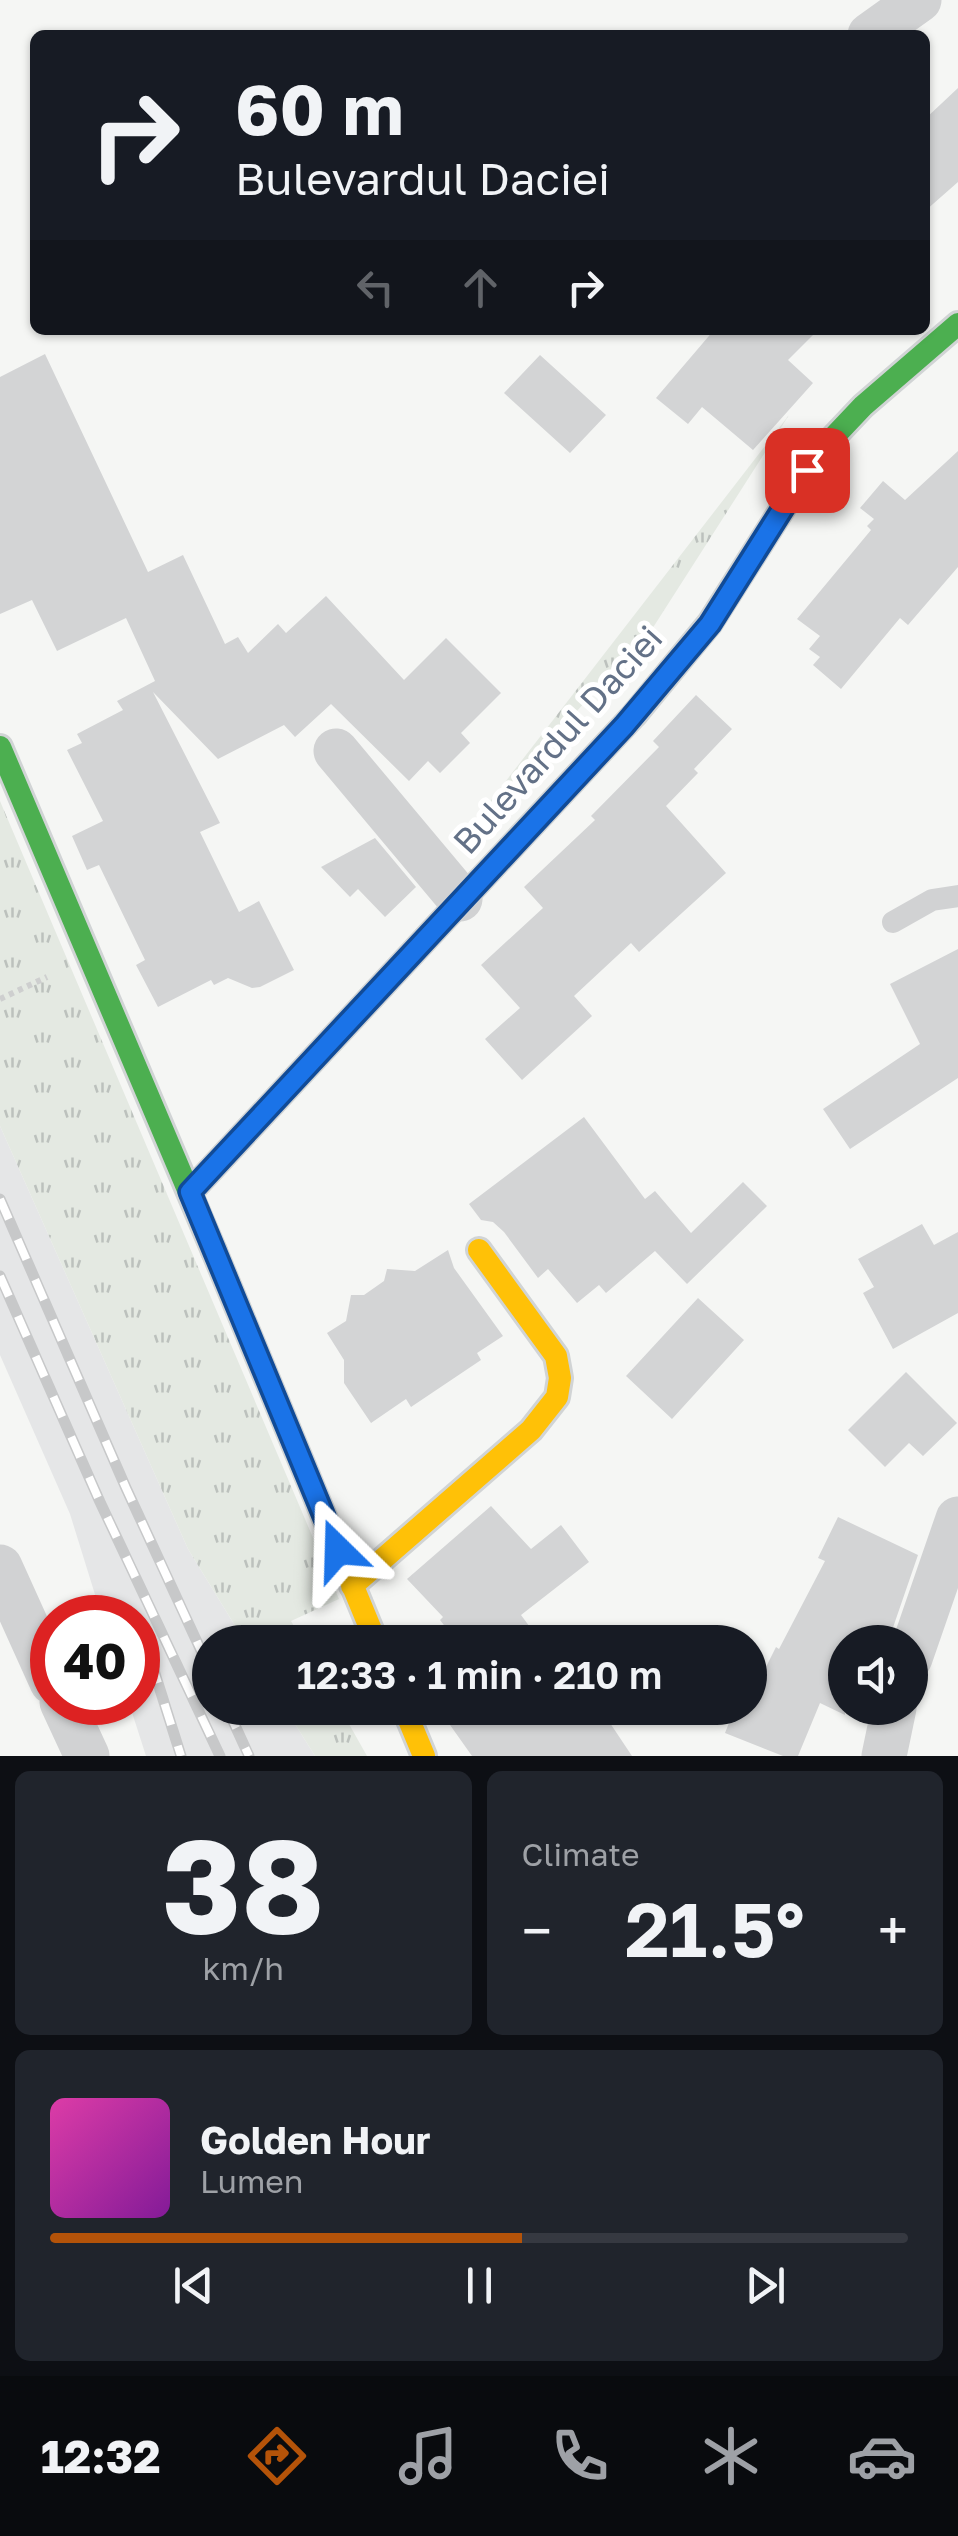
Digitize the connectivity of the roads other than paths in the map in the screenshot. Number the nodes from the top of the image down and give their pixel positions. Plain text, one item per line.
1 (919, 0) edge
2 (877, 30) edge
3 (958, 324) edge
4 (0, 747) edge
5 (336, 751) dead end
6 (958, 896) edge
7 (460, 899) junction
8 (894, 922) dead end
9 (190, 1192) junction
10 (479, 1250) dead end
11 (958, 1519) edge
12 (0, 1567) edge
13 (352, 1586) junction
14 (369, 1625) edge
15 (921, 1625) edge
16 (30, 1633) edge
17 (73, 1725) edge
18 (411, 1725) edge
19 (890, 1725) edge
20 (87, 1756) edge
21 (424, 1756) edge
22 (884, 1756) edge

1 - 2 street
3 - 7 street, Bulevardul Daciei
4 - 9 street
5 - 7 street
6 - 8 lane
7 - 9 street, Bulevardul Daciei
9 - 13 street
10 - 13 street
11 - 15 street
12 - 16 street
13 - 14 street
17 - 20 street
18 - 21 street
19 - 22 street

